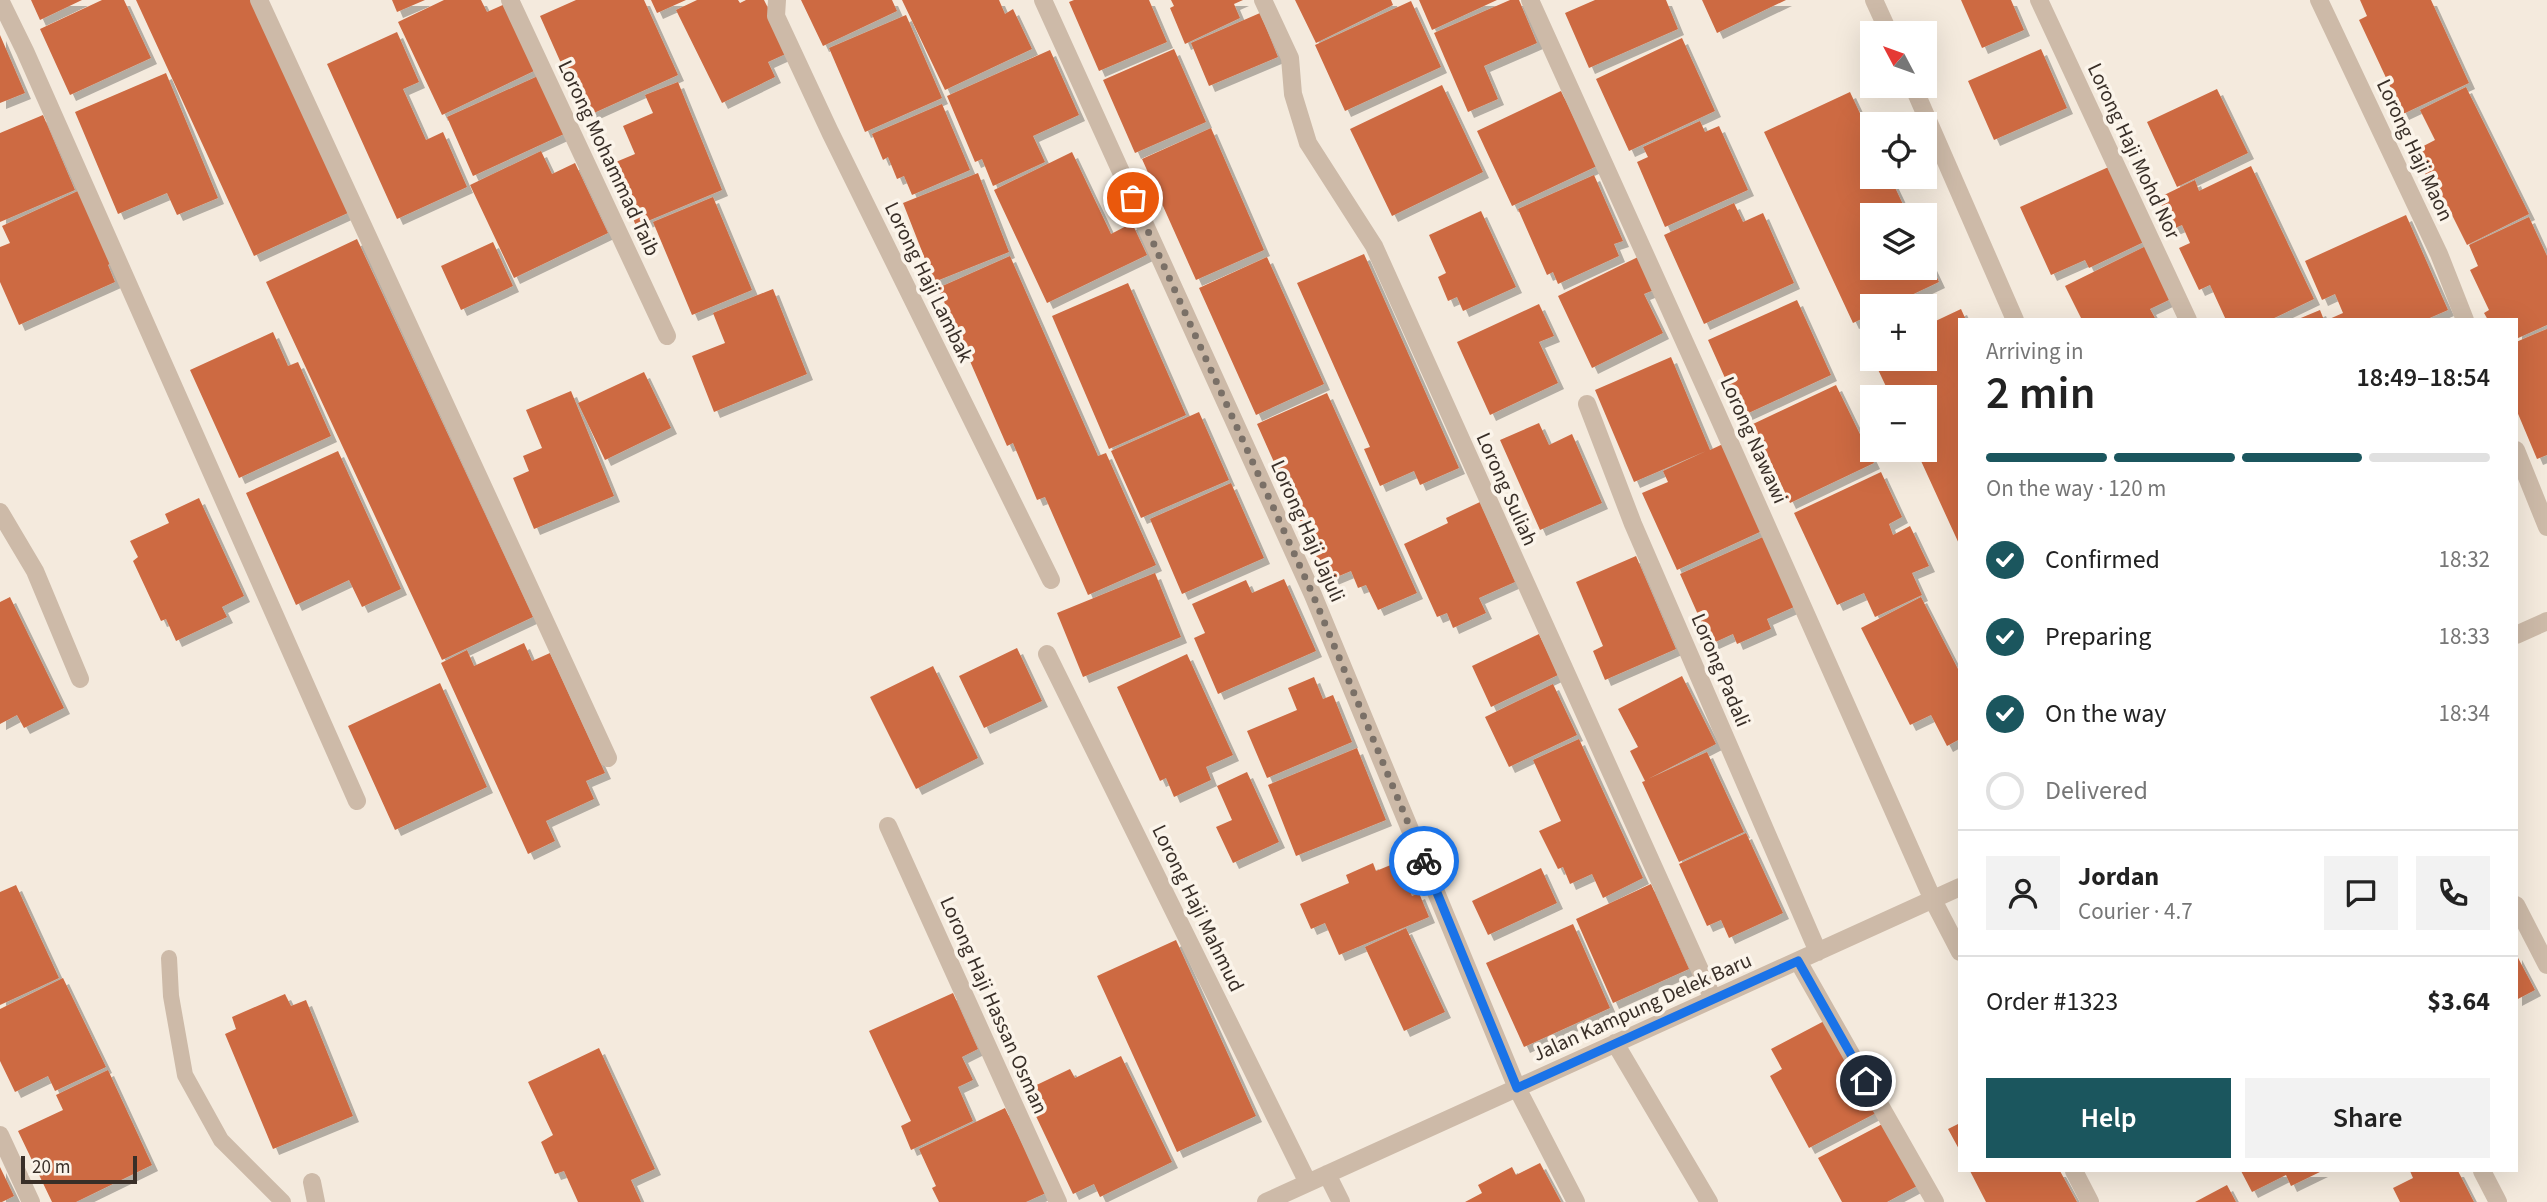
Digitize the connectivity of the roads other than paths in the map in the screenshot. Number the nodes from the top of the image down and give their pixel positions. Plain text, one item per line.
1 (0, 0) edge
2 (259, 0) edge
3 (510, 0) edge
4 (777, 0) edge
5 (1042, 0) edge
6 (1263, 0) edge
7 (1530, 0) edge
8 (1874, 0) edge
9 (2039, 0) edge
10 (2319, 0) edge
11 (1884, 21) edge
12 (1918, 98) edge
13 (2014, 318) edge
14 (2187, 318) edge
15 (2464, 318) edge
16 (667, 336) dead end
17 (1587, 404) dead end
18 (2518, 455) edge
19 (0, 512) edge
20 (2547, 527) edge
21 (1051, 580) dead end
22 (2547, 621) edge
23 (2518, 634) edge
24 (1047, 654) dead end
25 (80, 679) dead end
26 (608, 758) dead end
27 (357, 801) dead end
28 (888, 826) dead end
29 (1958, 888) edge
30 (1933, 900) junction
31 (2518, 909) edge
32 (1958, 948) edge
33 (1818, 952) junction
34 (169, 958) dead end
35 (1798, 961) junction
36 (2547, 965) edge
37 (1713, 999) junction
38 (1615, 1043) junction
39 (1517, 1088) junction
40 (0, 1135) edge
41 (2075, 1172) edge
42 (2483, 1172) edge
43 (1327, 1174) junction
44 (312, 1182) dead end
45 (1308, 1183) junction
46 (31, 1202) edge
47 (283, 1202) edge
48 (316, 1202) edge
49 (1058, 1202) edge
50 (1266, 1202) edge
51 (1341, 1202) edge
52 (1576, 1202) edge
53 (1709, 1202) edge
54 (1935, 1202) edge
55 (2090, 1202) edge
56 (2498, 1202) edge

1 - 27 street
2 - 26 street
3 - 16 street, Lorong Mohammad Taib
4 - 21 street, Lorong Haji Lambak
5 - 39 street, Lorong Haji Jajuli
6 - 37 street, Lorong Suliah
7 - 30 street, Lorong Nawawi
8 - 11 street
9 - 14 street, Lorong Haji Mohd Nor
10 - 15 street, Lorong Haji Maon
12 - 13 street
17 - 33 street, Lorong Padali
18 - 20 street
19 - 25 street
22 - 23 street
24 - 45 street, Lorong Haji Mahmud
28 - 49 street, Lorong Haji Hassan Osman
29 - 30 street, Jalan Kampung Delek Baru
30 - 32 street, Lorong Nawawi
30 - 33 street, Jalan Kampung Delek Baru
31 - 36 street
33 - 35 street, Jalan Kampung Delek Baru
34 - 47 lane
35 - 37 street, Jalan Kampung Delek Baru
35 - 54 street
37 - 38 street, Jalan Kampung Delek Baru
38 - 39 street, Jalan Kampung Delek Baru
38 - 53 street
39 - 43 street, Jalan Kampung Delek Baru
39 - 52 street, Lorong Haji Jajuli
40 - 46 street
41 - 55 street
42 - 56 street
43 - 45 street, Jalan Kampung Delek Baru
43 - 51 street
44 - 48 street
45 - 50 street, Jalan Kampung Delek Baru

